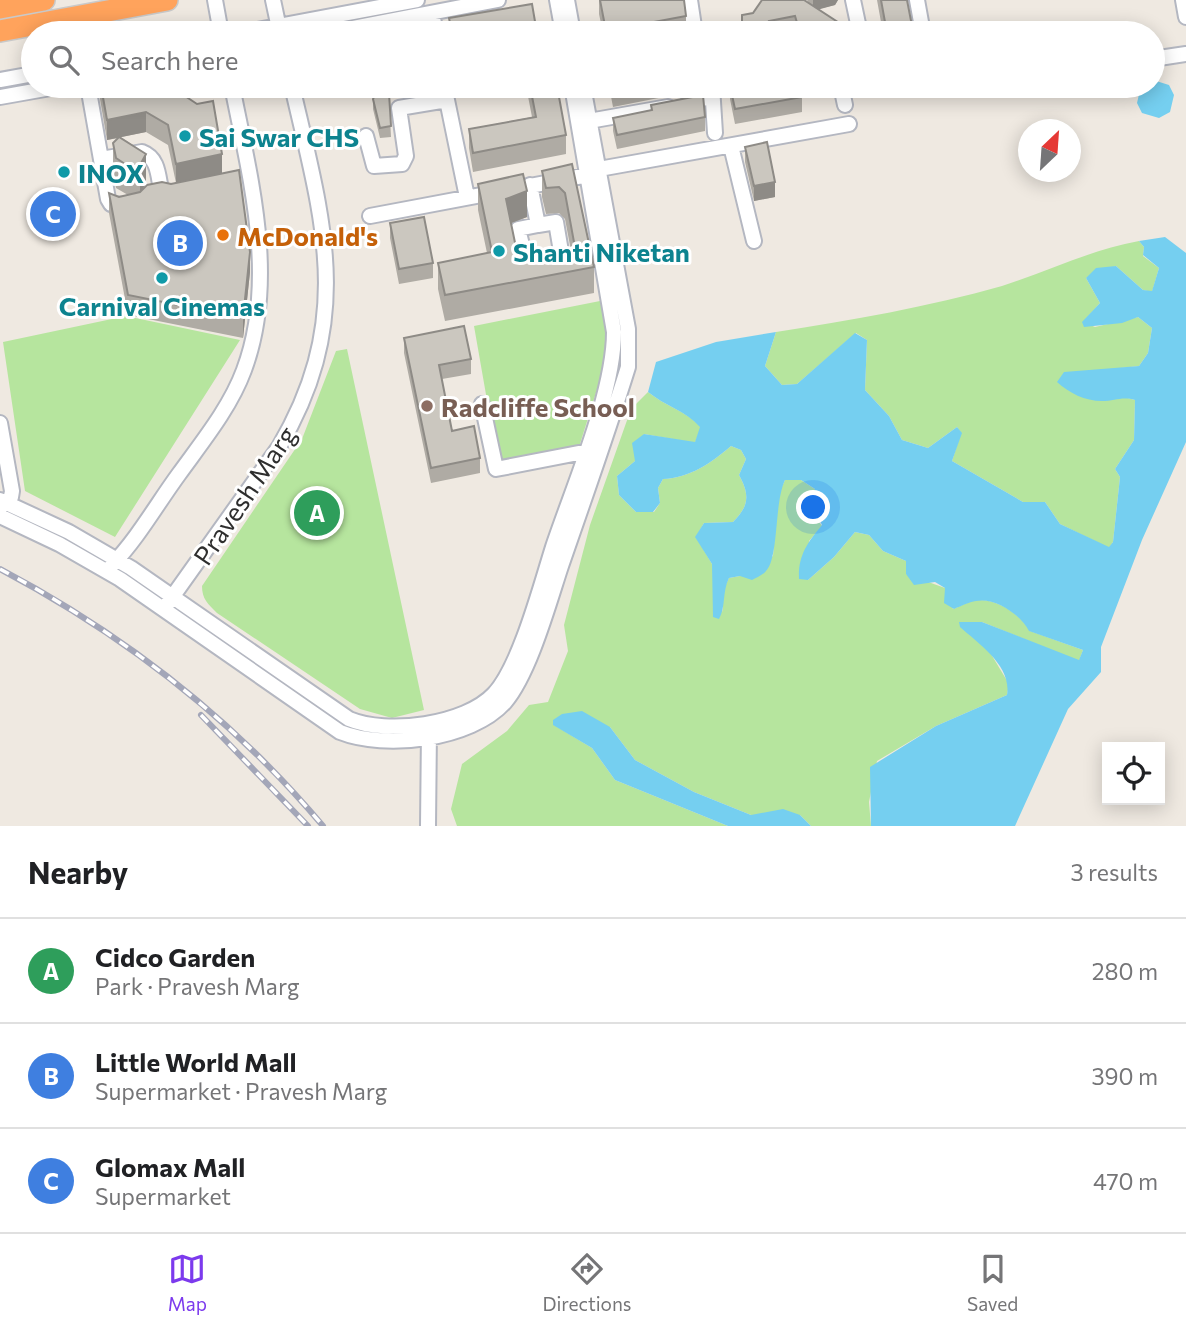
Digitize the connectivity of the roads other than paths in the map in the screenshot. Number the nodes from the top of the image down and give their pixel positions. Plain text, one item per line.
1 (44, 0) edge
2 (167, 0) edge
3 (215, 0) edge
4 (273, 0) edge
5 (417, 0) edge
6 (498, 0) edge
7 (557, 0) edge
8 (567, 0) edge
9 (690, 0) edge
10 (853, 0) edge
11 (917, 0) edge
12 (1183, 0) edge
13 (0, 8) edge
14 (432, 13) junction
15 (1186, 17) edge
16 (54, 21) edge
17 (219, 21) edge
18 (277, 21) edge
19 (320, 21) edge
20 (390, 21) edge
21 (434, 21) edge
22 (561, 21) edge
23 (571, 21) edge
24 (693, 21) edge
25 (857, 21) edge
26 (921, 21) edge
27 (21, 27) edge
28 (0, 31) edge
29 (1186, 54) edge
30 (1165, 57) edge
31 (21, 76) edge
32 (0, 80) edge
33 (21, 93) edge
34 (0, 97) edge
35 (90, 98) edge
36 (234, 98) edge
37 (294, 98) edge
38 (575, 98) edge
39 (585, 98) edge
40 (703, 98) edge
41 (713, 98) edge
42 (844, 98) edge
43 (845, 105) dead end
44 (589, 121) junction
45 (849, 124) dead end
46 (715, 133) dead end
47 (366, 136) dead end
48 (731, 146) junction
49 (101, 159) junction
50 (594, 172) junction
51 (530, 185) junction
52 (187, 191) edge
53 (467, 197) junction
54 (138, 203) edge
55 (370, 216) dead end
56 (538, 225) junction
57 (754, 241) dead end
58 (482, 404) dead end
59 (0, 423) edge
60 (593, 450) junction
61 (1, 507) edge
62 (117, 560) junction
63 (106, 571) junction
64 (174, 597) junction
65 (163, 608) junction
66 (429, 729) junction
67 (428, 826) edge

1 - 13 highway
2 - 16 highway
3 - 17 street
4 - 18 street
5 - 19 street
6 - 14 street
7 - 22 street
8 - 23 street
9 - 24 street
10 - 25 street
11 - 26 street
12 - 15 street
14 - 20 street
14 - 21 street
27 - 28 highway
29 - 30 street
31 - 32 street
33 - 34 street
35 - 49 street
36 - 62 street
37 - 64 street, Pravesh Marg
38 - 50 street
39 - 44 street
40 - 44 street
41 - 46 street
42 - 43 street
44 - 50 street
45 - 48 street
47 - 53 street
48 - 50 street
48 - 57 street
49 - 52 street
49 - 54 street
50 - 51 street
50 - 60 street
51 - 53 street
51 - 56 street
53 - 55 street
56 - 56 street
58 - 60 street
59 - 61 street
60 - 66 street
61 - 62 street
61 - 63 street
62 - 63 street
62 - 64 street
63 - 65 street
64 - 65 street, Pravesh Marg
64 - 66 street
65 - 66 street
66 - 67 street

